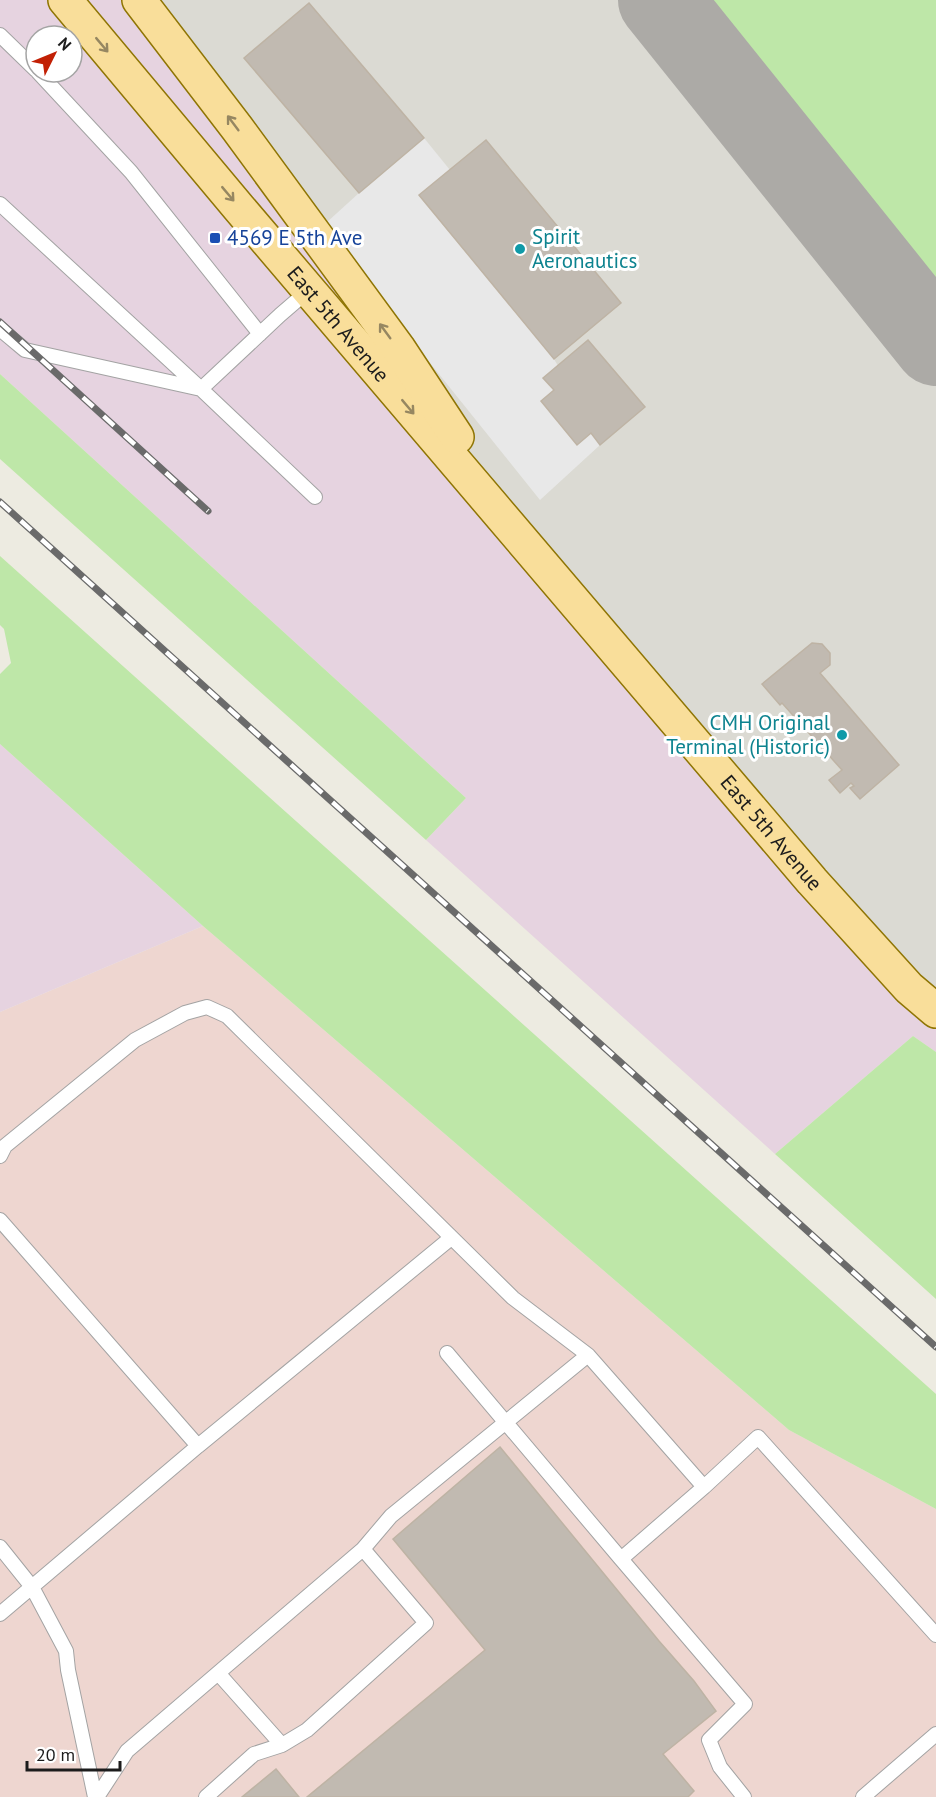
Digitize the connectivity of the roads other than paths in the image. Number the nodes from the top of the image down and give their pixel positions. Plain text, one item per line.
1 (65, 0) edge
2 (140, 0) edge
3 (0, 35) edge
4 (24, 58) edge
5 (49, 84) edge
6 (0, 204) edge
7 (309, 290) junction
8 (0, 329) edge
9 (260, 334) junction
10 (201, 389) junction
11 (315, 497) dead end
12 (520, 538) junction
13 (936, 1011) edge
14 (0, 1156) edge
15 (0, 1220) edge
16 (451, 1238) junction
17 (447, 1353) dead end
18 (588, 1354) junction
19 (506, 1422) junction
20 (198, 1446) junction
21 (704, 1487) junction
22 (0, 1547) edge
23 (363, 1550) junction
24 (621, 1559) junction
25 (32, 1587) junction
26 (0, 1614) edge
27 (936, 1635) edge
28 (218, 1673) junction
29 (936, 1734) edge
30 (282, 1745) junction
31 (96, 1797) edge
32 (206, 1797) edge
33 (744, 1797) edge
34 (863, 1797) edge

1 -> 7 main road, East 5th Avenue
12 -> 2 main road, East 5th Avenue
3 - 4 lane
5 - 9 lane
6 - 10 lane
7 - 9 lane
7 -> 12 main road, East 5th Avenue
8 - 10 lane
9 - 10 lane
10 - 11 lane
12 - 13 main road, East 5th Avenue
14 - 16 lane
15 - 20 lane
16 - 18 lane
16 - 20 lane
17 - 19 lane
18 - 19 lane
18 - 21 lane
19 - 23 lane
19 - 24 lane
20 - 25 lane
21 - 24 lane
21 - 27 lane
22 - 25 lane
23 - 28 lane
23 - 30 lane
24 - 33 lane
25 - 26 lane
25 - 31 lane
28 - 30 lane
28 - 31 lane
29 - 34 lane
30 - 32 lane

